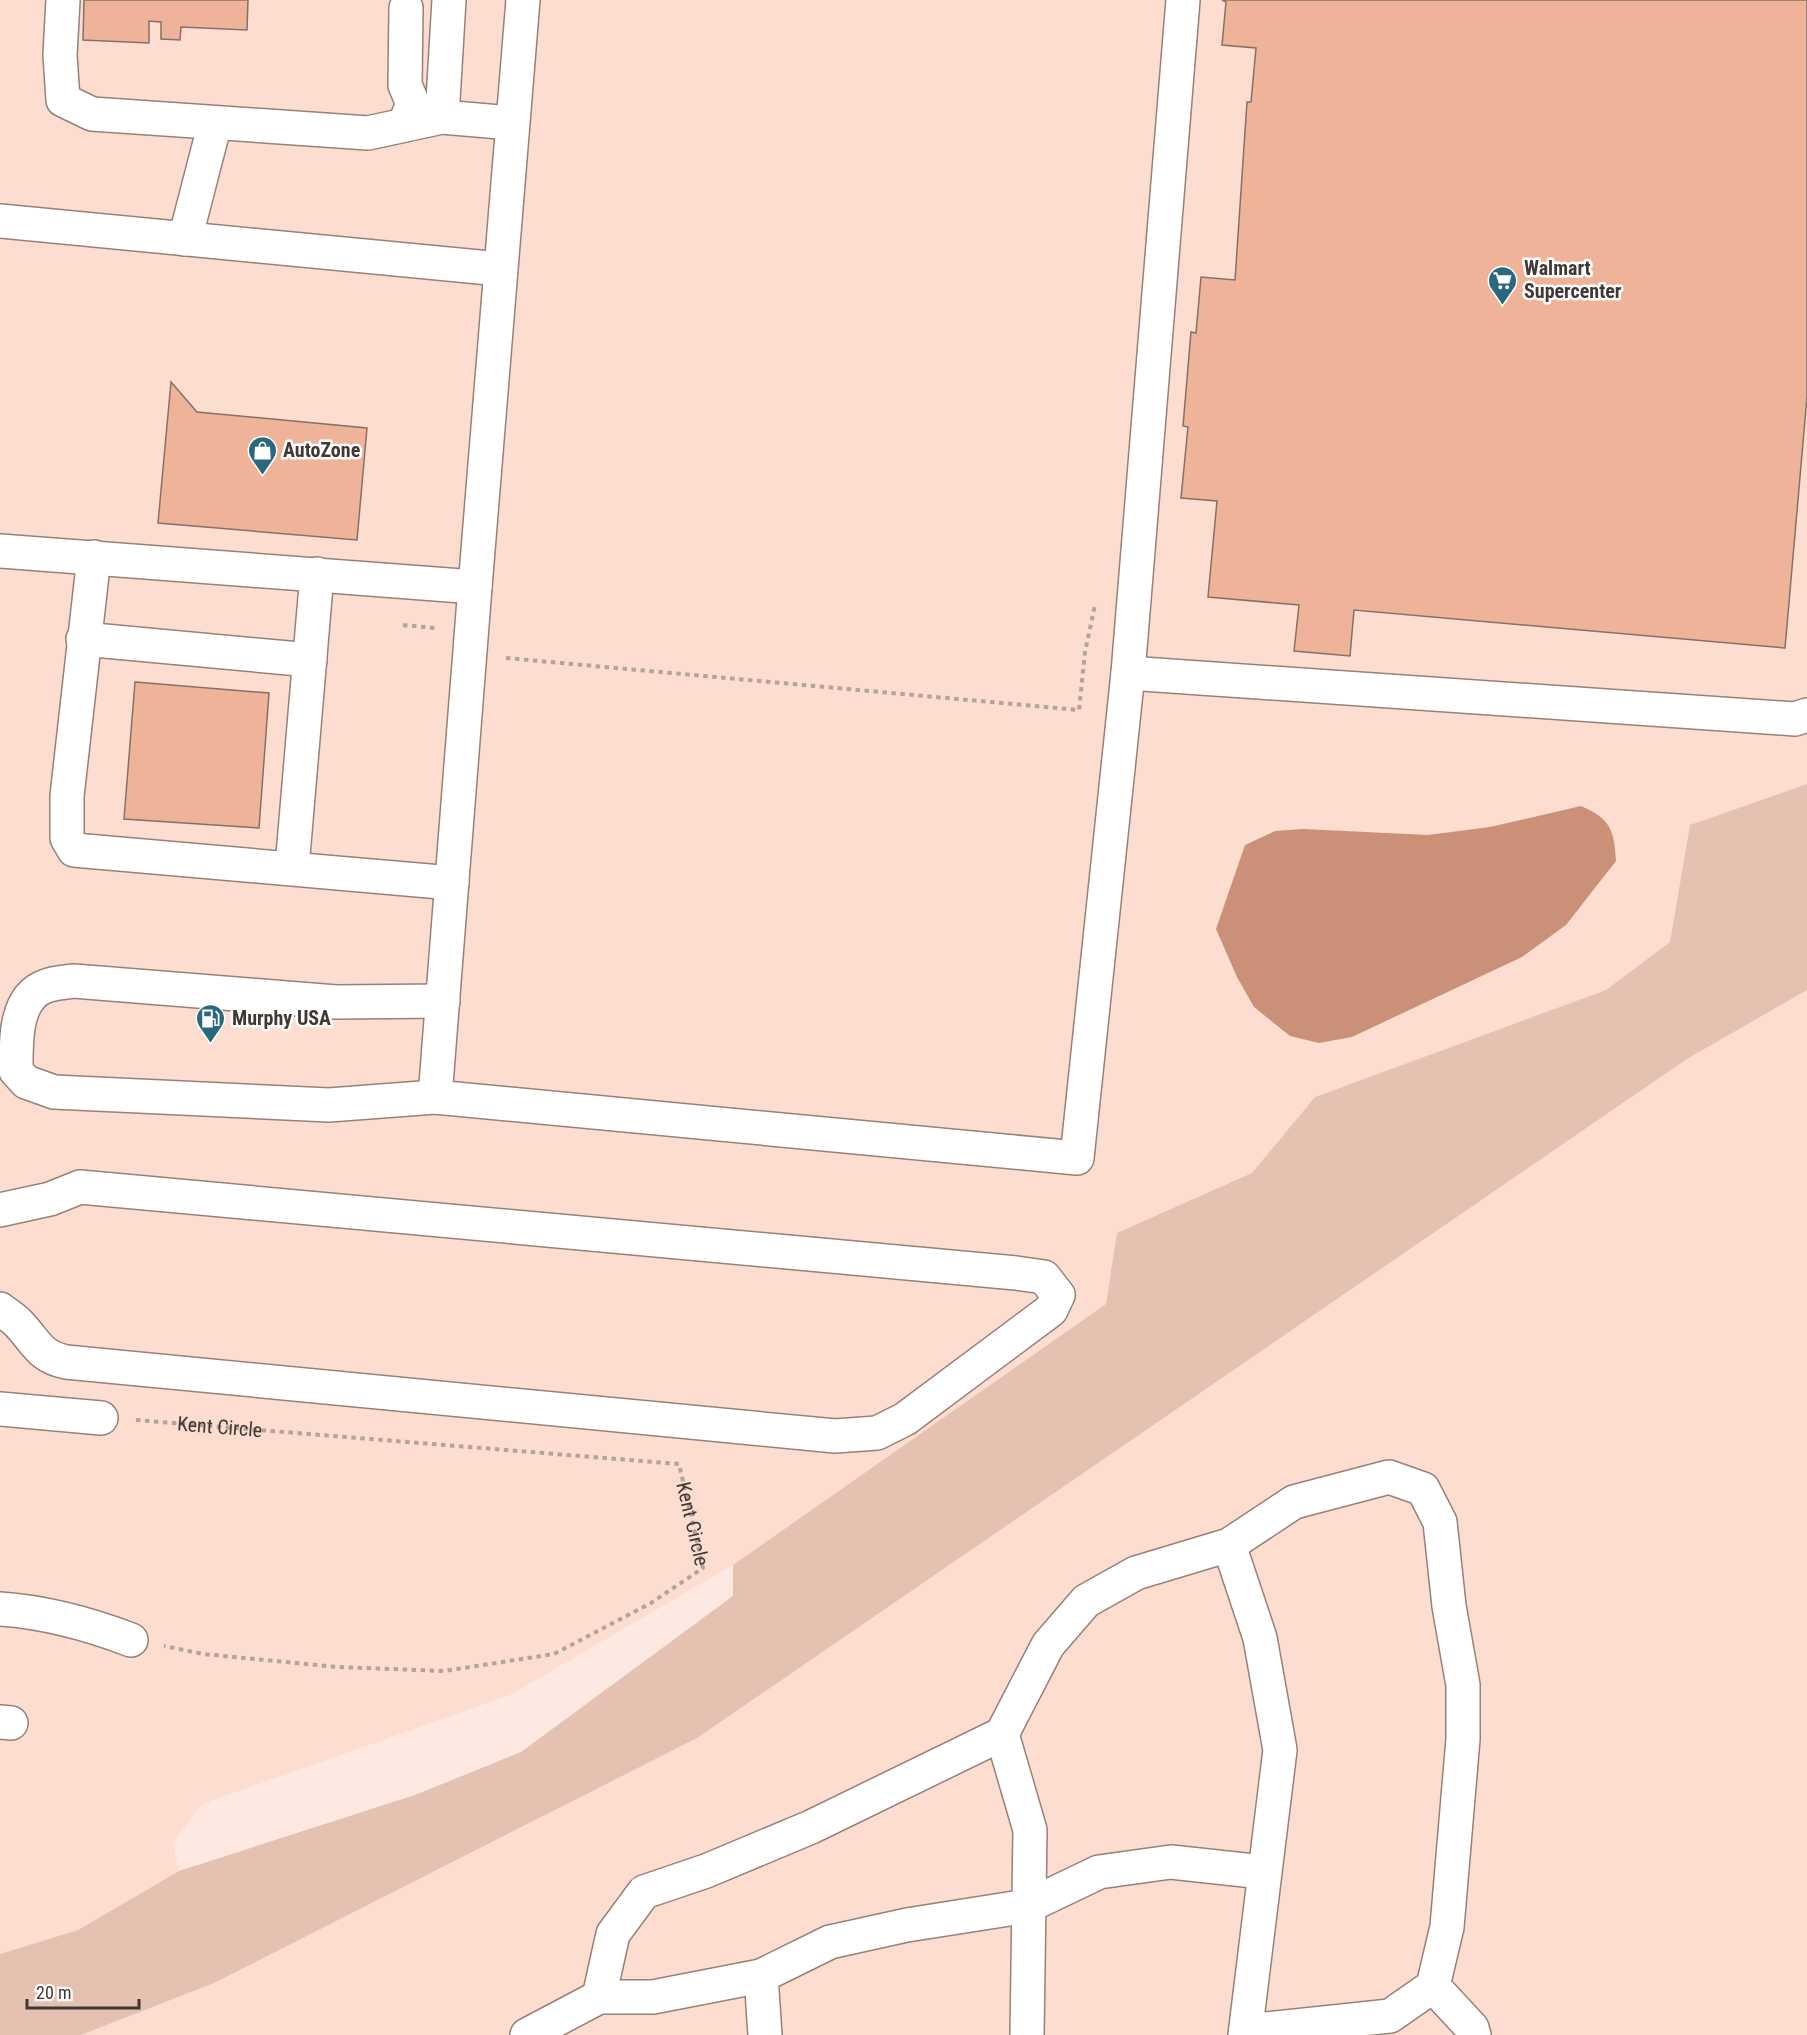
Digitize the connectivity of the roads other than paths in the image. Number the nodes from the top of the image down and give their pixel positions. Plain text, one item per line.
1 (63, 0) edge
2 (449, 0) edge
3 (523, 0) edge
4 (1183, 0) edge
5 (416, 4) edge
6 (409, 115) junction
7 (442, 117) junction
8 (215, 123) junction
9 (512, 123) junction
10 (0, 221) edge
11 (185, 239) junction
12 (500, 269) junction
13 (0, 552) edge
14 (94, 557) junction
15 (317, 574) junction
16 (475, 587) junction
17 (83, 639) junction
18 (310, 660) junction
19 (1128, 673) junction
20 (1807, 715) edge
21 (292, 867) junction
22 (452, 883) junction
23 (443, 1001) junction
24 (435, 1097) junction
25 (0, 1210) edge
26 (0, 1309) edge
27 (0, 1409) edge
28 (101, 1418) road end
29 (1229, 1545) junction
30 (0, 1609) edge
31 (131, 1640) road end
32 (1002, 1734) junction
33 (1263, 1872) junction
34 (1028, 1906) junction
35 (761, 1976) junction
36 (1433, 1986) junction
37 (599, 1996) junction
38 (1245, 2033) edge
39 (527, 2035) edge
40 (765, 2035) edge
41 (1027, 2035) edge
42 (1474, 2035) edge

1 - 8 lane
2 - 7 lane
3 - 9 lane
4 - 19 lane
5 - 6 lane
6 - 7 lane
6 - 8 lane
7 - 9 lane
8 - 11 lane
9 - 12 lane
10 - 11 lane
11 - 12 lane
12 - 16 lane
13 - 14 lane
14 - 15 lane
14 - 17 lane
15 - 16 lane
15 - 18 lane
16 - 22 lane
17 - 18 lane
17 - 21 lane
18 - 21 lane
19 - 20 lane
19 - 24 lane
21 - 22 lane
22 - 23 lane
23 - 24 lane
23 - 24 lane
25 - 26 lane
27 - 28 lane
29 - 32 lane
29 - 33 lane
29 - 36 lane
30 - 31 lane
32 - 34 lane
32 - 37 lane
33 - 34 lane
33 - 38 lane
34 - 35 lane
34 - 41 lane
35 - 37 lane
35 - 40 lane
36 - 38 lane
36 - 42 lane
37 - 39 lane

